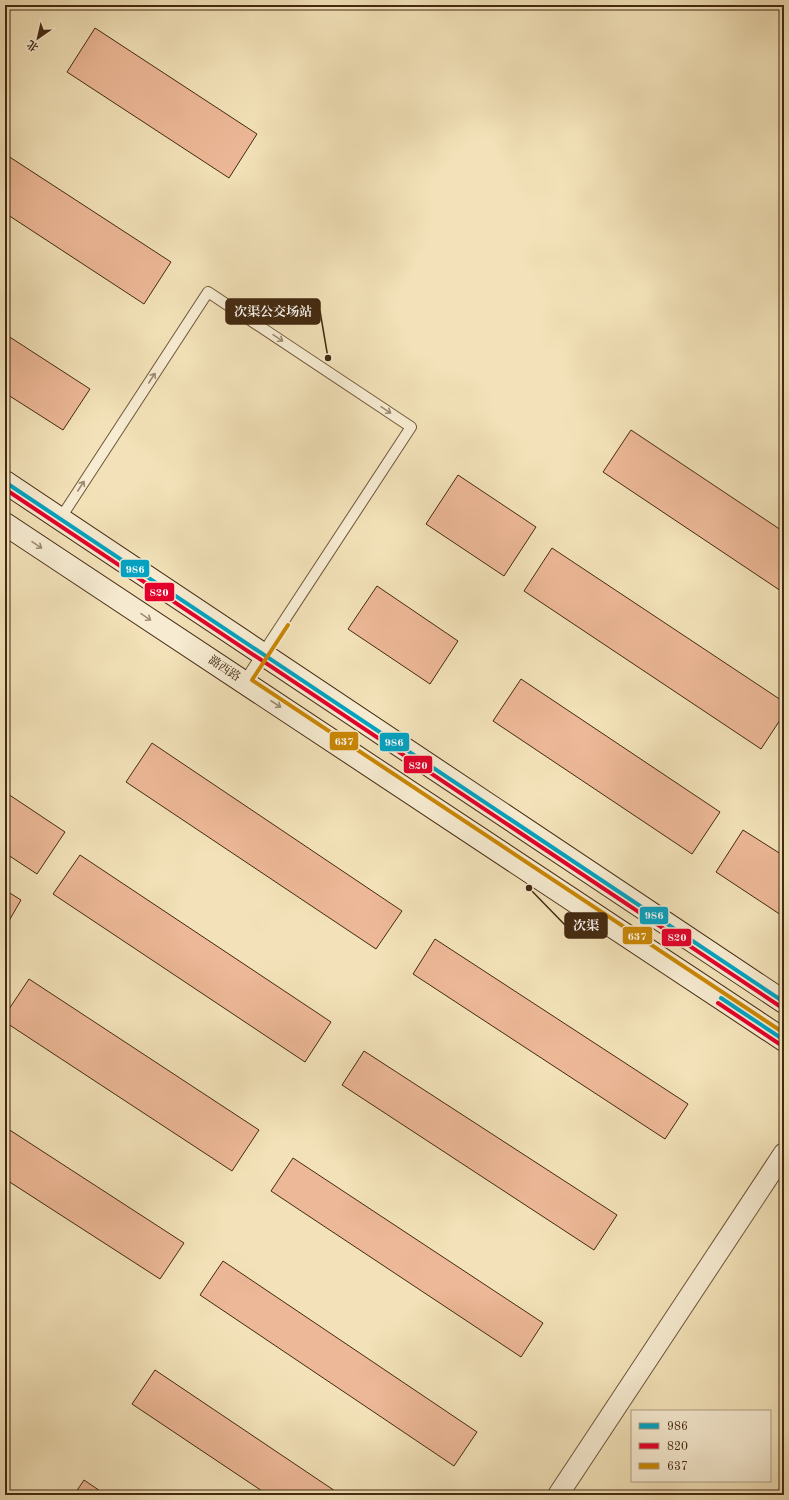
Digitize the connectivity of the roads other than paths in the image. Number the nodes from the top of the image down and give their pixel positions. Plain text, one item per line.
1 (5, 482) edge
2 (60, 519) junction
3 (5, 524) edge
4 (262, 654) junction
5 (244, 682) junction
6 (784, 1002) edge
7 (784, 1040) edge
8 (784, 1153) edge
9 (558, 1495) edge

1 - 2 main road
2 - 4 main road
2 -> 4 lane
3 -> 5 main road, 潞西路
4 - 5 lane
4 - 6 main road
5 -> 7 main road, 潞西路
8 - 9 street

